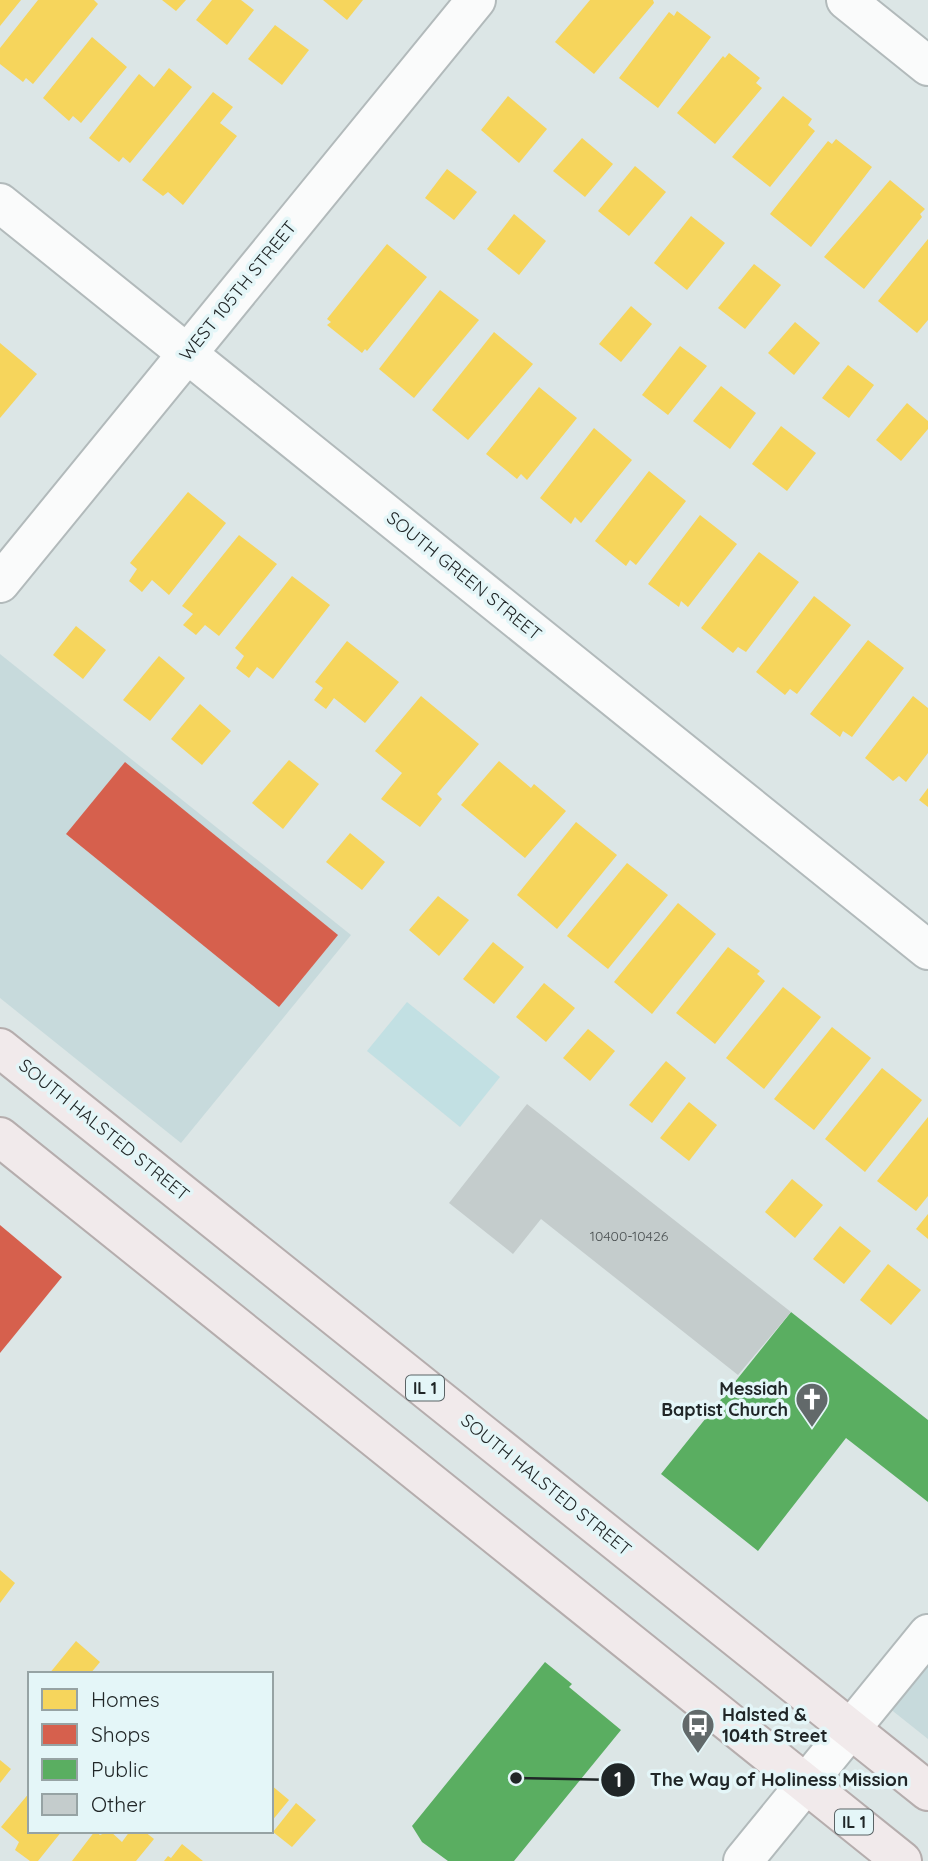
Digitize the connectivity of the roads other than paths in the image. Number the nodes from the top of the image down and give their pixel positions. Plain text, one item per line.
1 (475, 0) edge
2 (846, 0) edge
3 (928, 66) edge
4 (0, 203) edge
5 (187, 353) junction
6 (0, 583) edge
7 (928, 950) edge
8 (0, 1048) edge
9 (0, 1137) edge
10 (928, 1634) edge
11 (850, 1729) junction
12 (806, 1784) junction
13 (928, 1791) edge
14 (743, 1861) edge
15 (902, 1861) edge

1 - 5 street, WEST 105TH STREET
2 - 3 street
4 - 5 street, SOUTH GREEN STREET
5 - 6 street, WEST 105TH STREET
5 - 7 street, SOUTH GREEN STREET
8 - 11 main road, SOUTH HALSTED STREET / IL 1
9 - 12 main road, IL 1
10 - 11 street
11 - 12 street
11 - 13 main road, SOUTH HALSTED STREET / IL 1
12 - 14 street
12 - 15 main road, IL 1

